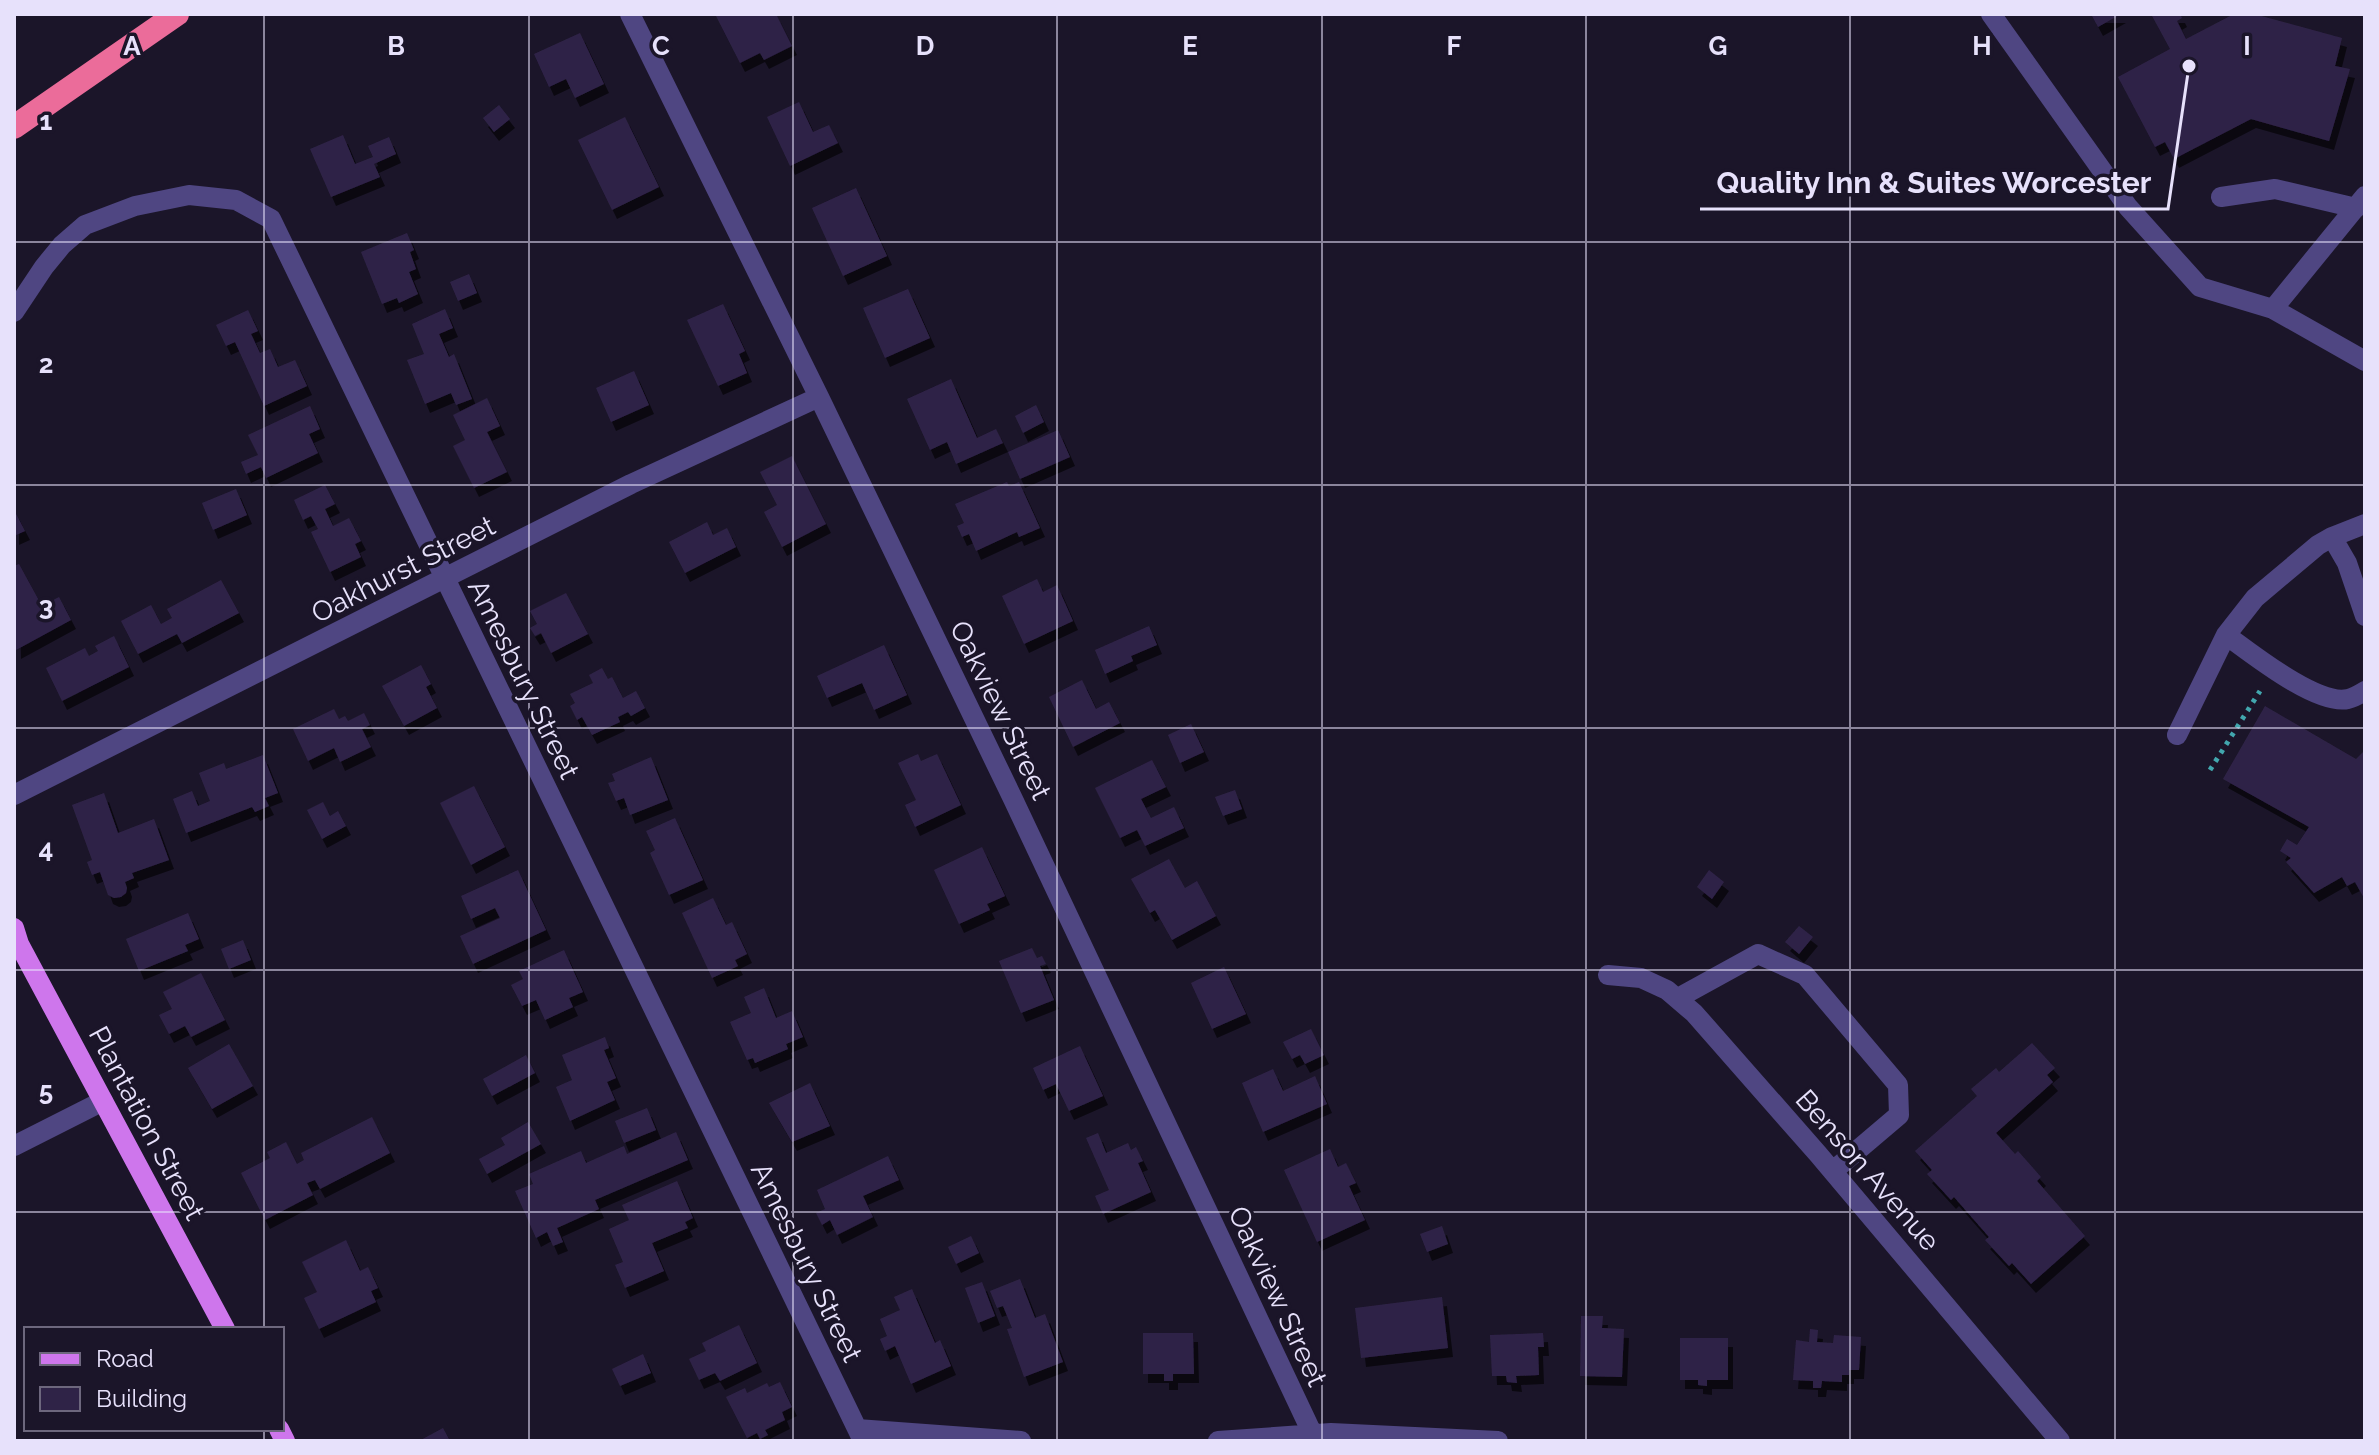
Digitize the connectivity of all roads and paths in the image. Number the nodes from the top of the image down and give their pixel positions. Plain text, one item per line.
1 (177, 14) edge
2 (630, 14) edge
3 (1991, 14) edge
4 (14, 127) edge
5 (2221, 197) dead end
6 (2360, 202) edge
7 (2273, 309) junction
8 (14, 312) edge
9 (2365, 361) edge
10 (819, 397) junction
11 (2365, 524) edge
12 (2332, 537) junction
13 (445, 579) junction
14 (2365, 616) edge
15 (2226, 635) junction
16 (2261, 690) dead end
17 (2365, 691) edge
18 (2177, 735) dead end
19 (2210, 770) dead end
20 (14, 795) edge
21 (16, 937) edge
22 (1608, 975) dead end
23 (1678, 998) junction
24 (103, 1101) junction
25 (14, 1146) edge
26 (1833, 1171) junction
27 (224, 1327) edge
28 (860, 1435) edge
29 (1313, 1435) junction
30 (1021, 1441) edge
31 (1218, 1441) edge
32 (1498, 1441) edge
33 (2044, 1441) edge
34 (2060, 1441) edge

1 - 4 highway
2 - 10 street, Oakview Street
3 - 7 street
5 - 6 street
6 - 7 street
7 - 9 street
8 - 13 street, Amesbury Street
10 - 13 street, Oakhurst Street
10 - 29 street, Oakview Street
11 - 12 street
12 - 14 street
12 - 15 street
13 - 20 street, Oakhurst Street
13 - 28 street, Amesbury Street
15 - 17 street
15 - 18 street
16 - 19 path
21 - 24 main road, Plantation Street
22 - 23 street, Benson Avenue
23 - 26 street, Benson Avenue
23 - 26 street
24 - 25 street
24 - 27 main road, Plantation Street
26 - 34 street, Benson Avenue
28 - 30 street
29 - 31 street
29 - 32 street
33 - 34 street

